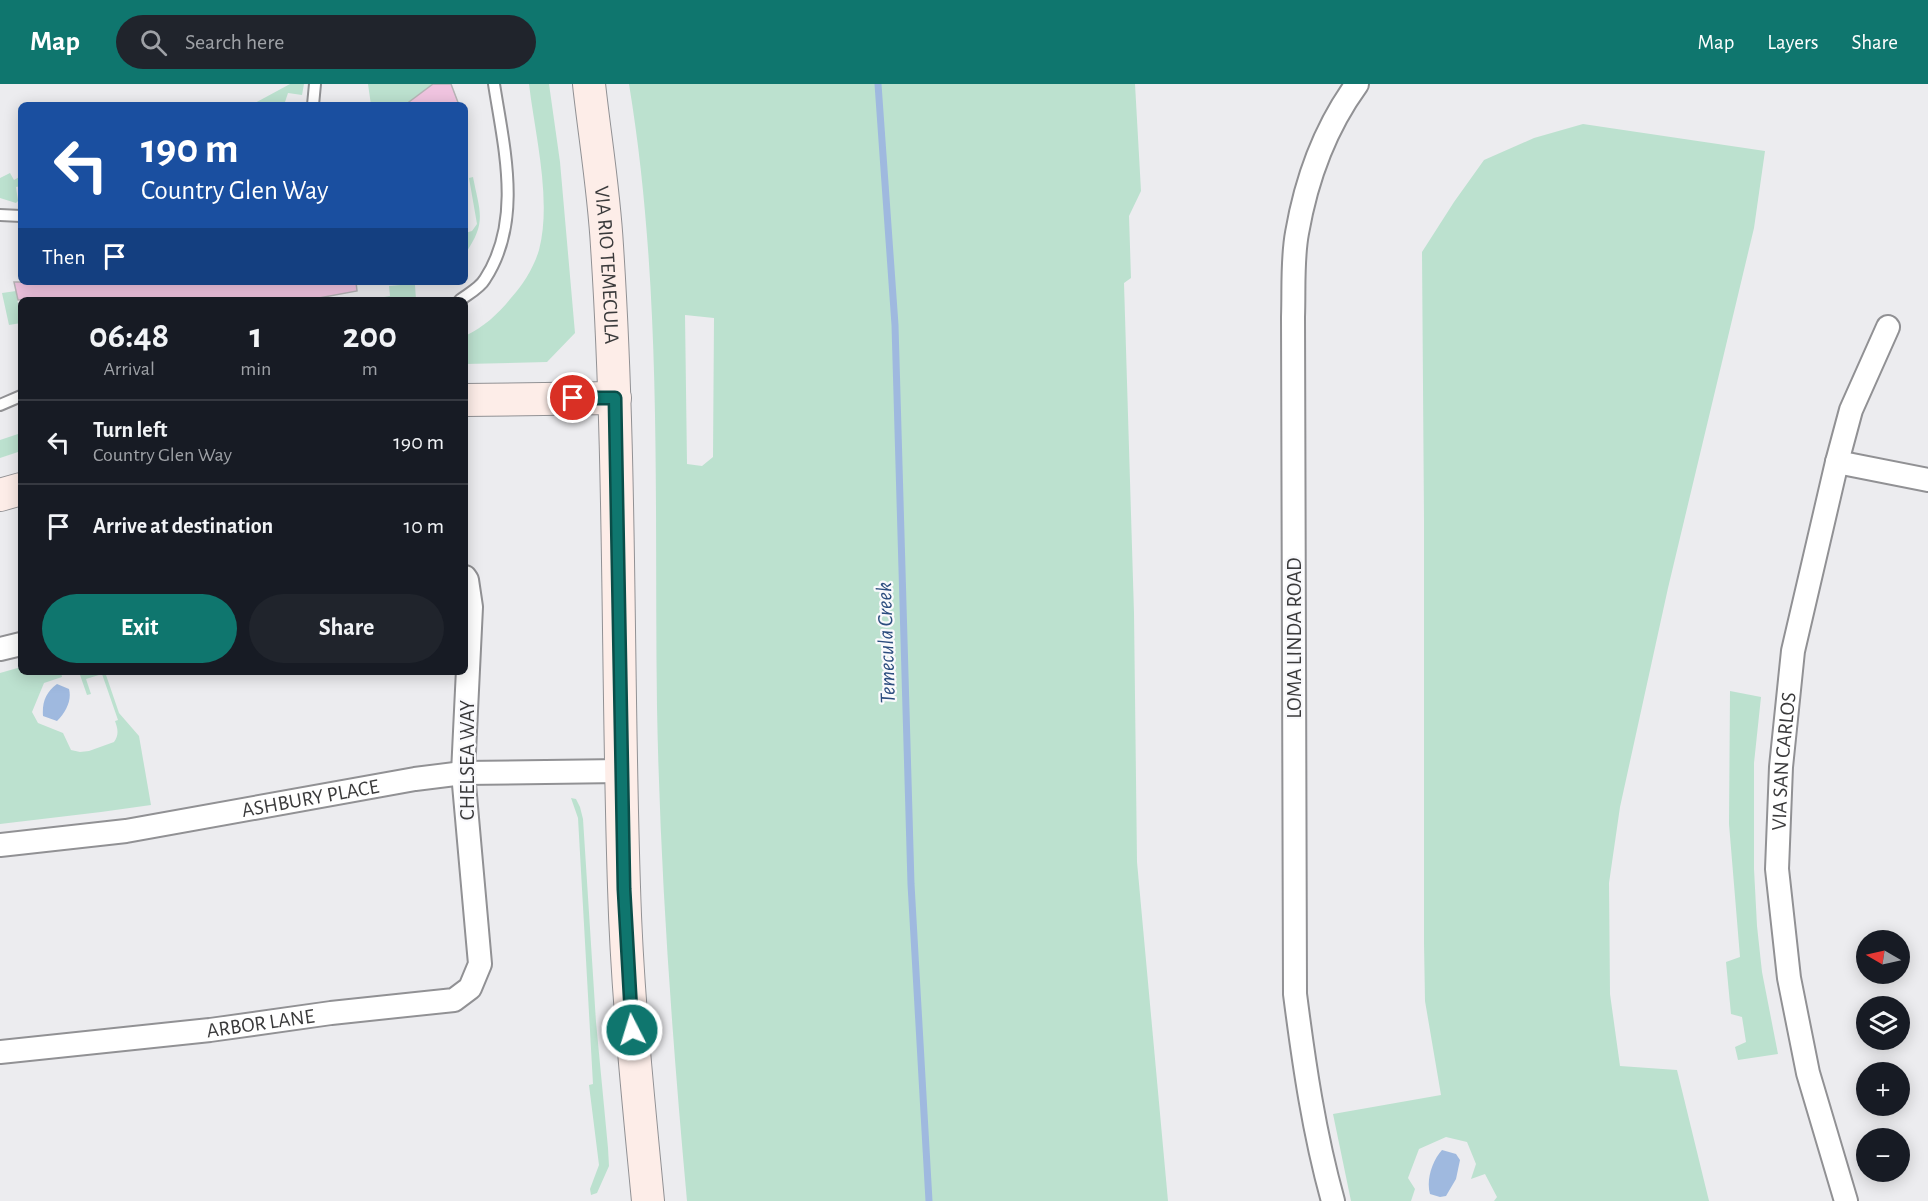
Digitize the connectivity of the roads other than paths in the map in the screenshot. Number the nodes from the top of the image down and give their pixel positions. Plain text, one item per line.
1 (315, 84) edge
2 (494, 84) edge
3 (589, 84) edge
4 (1357, 84) edge
5 (313, 102) edge
6 (0, 214) edge
7 (18, 216) edge
8 (464, 297) edge
9 (1888, 327) dead end
10 (18, 397) edge
11 (615, 398) junction
12 (468, 400) edge
13 (0, 405) edge
14 (1837, 462) junction
15 (1928, 480) edge
16 (18, 490) edge
17 (0, 495) edge
18 (468, 587) edge
19 (18, 645) edge
20 (0, 649) edge
21 (468, 669) edge
22 (468, 675) edge
23 (621, 771) junction
24 (463, 773) junction
25 (0, 845) edge
26 (479, 943) joint
27 (0, 1052) edge
28 (648, 1201) edge
29 (1333, 1201) edge
30 (1846, 1201) edge

1 - 5 lane
2 - 8 lane
3 - 11 street, VIA RIO TEMECULA
4 - 29 street, LOMA LINDA ROAD
6 - 7 lane
9 - 14 street, VIA SAN CARLOS
10 - 13 lane
11 - 12 street
11 - 23 street, VIA RIO TEMECULA
14 - 15 street
14 - 30 street, VIA SAN CARLOS
16 - 17 street
18 - 21 street, CHELSEA WAY
19 - 20 street
22 - 24 street, CHELSEA WAY
23 - 24 street, ASHBURY PLACE
23 - 28 street, VIA RIO TEMECULA
24 - 25 street, ASHBURY PLACE
24 - 26 street, CHELSEA WAY
26 - 27 street, ARBOR LANE

